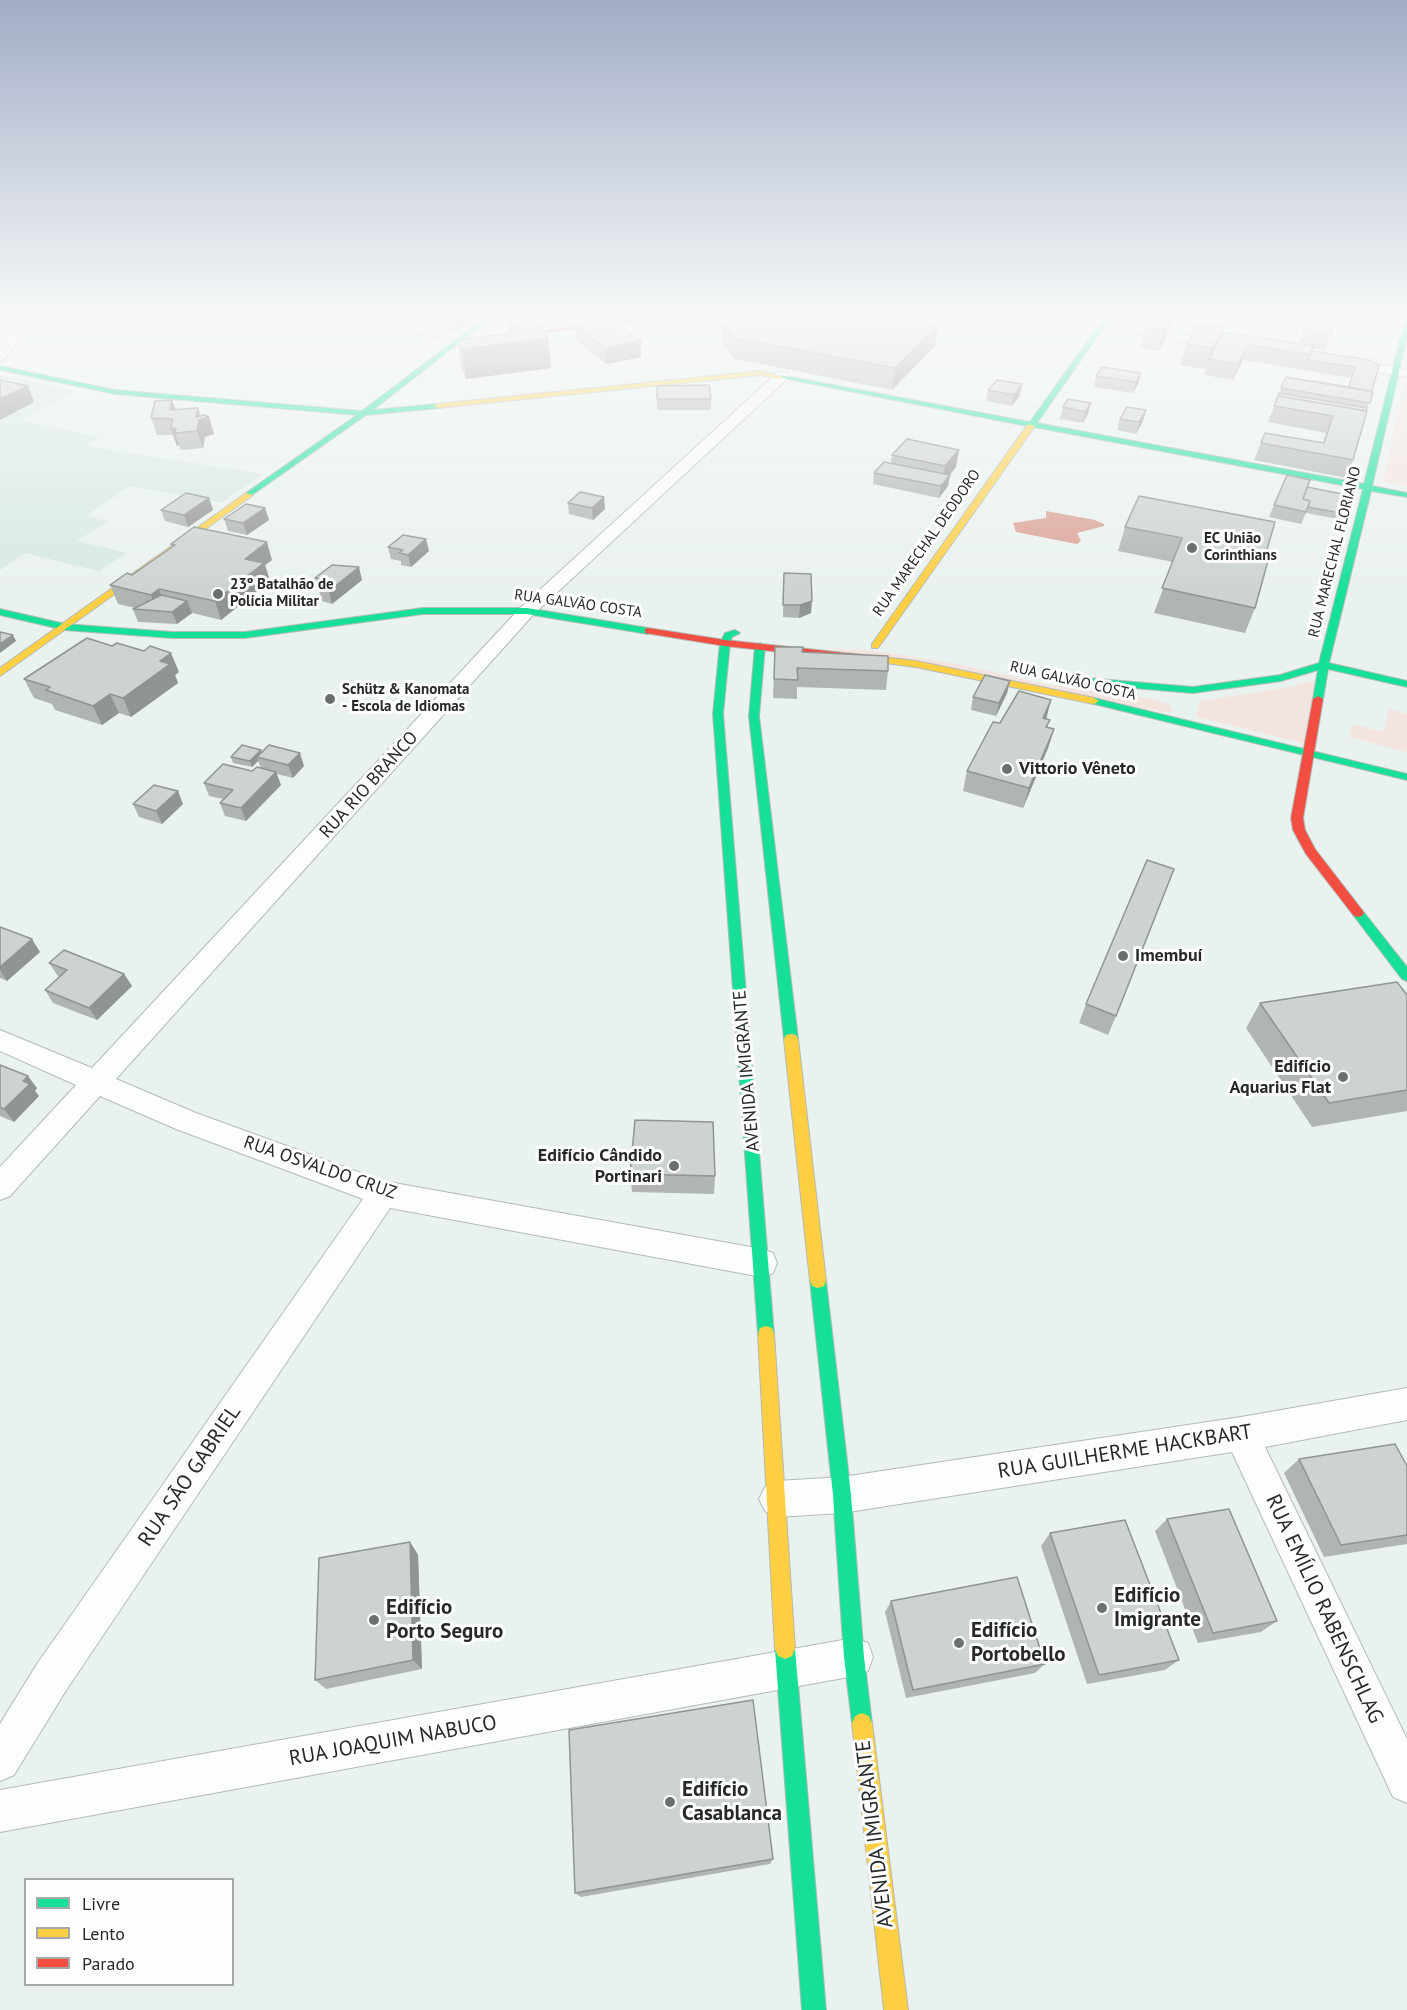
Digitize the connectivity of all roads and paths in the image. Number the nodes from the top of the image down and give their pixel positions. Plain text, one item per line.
1 (300, 408) edge
2 (371, 408) edge
3 (413, 408) edge
4 (747, 408) edge
5 (948, 408) edge
6 (1043, 408) edge
7 (1392, 408) edge
8 (364, 413) junction
9 (1032, 424) junction
10 (1369, 488) junction
11 (1407, 495) edge
12 (527, 611) junction
13 (0, 612) edge
14 (65, 627) junction
15 (128, 632) junction
16 (730, 638) junction
17 (88, 641) edge
18 (760, 646) junction
19 (875, 646) junction
20 (55, 652) dead end
21 (1324, 665) junction
22 (1014, 672) junction
23 (0, 674) edge
24 (1036, 675) dead end
25 (1069, 679) dead end
26 (1407, 684) edge
27 (1193, 690) junction
28 (1185, 710) junction
29 (1310, 754) junction
30 (1407, 777) edge
31 (1407, 976) edge
32 (0, 1040) edge
33 (97, 1083) junction
34 (0, 1187) edge
35 (383, 1194) junction
36 (762, 1263) junction
37 (1407, 1404) edge
38 (1241, 1434) junction
39 (842, 1495) junction
40 (777, 1499) junction
41 (854, 1657) junction
42 (786, 1671) junction
43 (0, 1761) edge
44 (1407, 1783) edge
45 (0, 1811) edge
46 (814, 2010) edge
47 (896, 2010) edge

1 - 8 street
2 - 8 street
3 - 8 street
4 - 12 street, RUA RIO BRANCO
5 - 9 street
6 - 9 street, RUA MARECHAL DEODORO
7 - 10 street, RUA MARECHAL FLORIANO
8 - 14 street
9 - 10 street
9 - 19 street, RUA MARECHAL DEODORO
10 - 11 street
10 - 21 street, RUA MARECHAL FLORIANO
12 - 15 street, RUA GALVÃO COSTA
12 - 16 street, RUA GALVÃO COSTA
12 - 33 street, RUA RIO BRANCO
13 - 14 street, RUA GALVÃO COSTA
14 - 15 street, RUA GALVÃO COSTA
14 - 23 street
15 - 17 street
16 - 18 street, RUA GALVÃO COSTA
16 - 19 street, RUA GALVÃO COSTA
16 - 36 street, AVENIDA IMIGRANTE
18 - 28 street, RUA GALVÃO COSTA
18 - 39 street, AVENIDA IMIGRANTE
19 - 22 street, RUA GALVÃO COSTA
20 - 23 street
21 - 26 street
21 - 27 street, RUA GALVÃO COSTA
21 - 29 street, RUA MARECHAL FLORIANO
22 - 24 street, RUA GALVÃO COSTA
22 - 28 street
25 - 27 street, RUA GALVÃO COSTA
27 - 28 street
28 - 29 street, RUA GALVÃO COSTA
29 - 30 street, RUA GALVÃO COSTA
29 - 31 street, RUA MARECHAL FLORIANO
32 - 33 street, RUA OSVALDO CRUZ
33 - 34 street, RUA RIO BRANCO
33 - 35 street, RUA OSVALDO CRUZ
35 - 36 street, RUA OSVALDO CRUZ
35 - 43 street, RUA SÃO GABRIEL
36 - 40 street, AVENIDA IMIGRANTE
37 - 38 street, RUA GUILHERME HACKBART
38 - 39 street, RUA GUILHERME HACKBART
38 - 44 street, RUA EMÍLIO RABENSCHLAG
39 - 40 street
39 - 41 street, AVENIDA IMIGRANTE
40 - 42 street, AVENIDA IMIGRANTE
41 - 42 street
41 - 47 street, AVENIDA IMIGRANTE
42 - 45 street, RUA JOAQUIM NABUCO
42 - 46 street, AVENIDA IMIGRANTE

